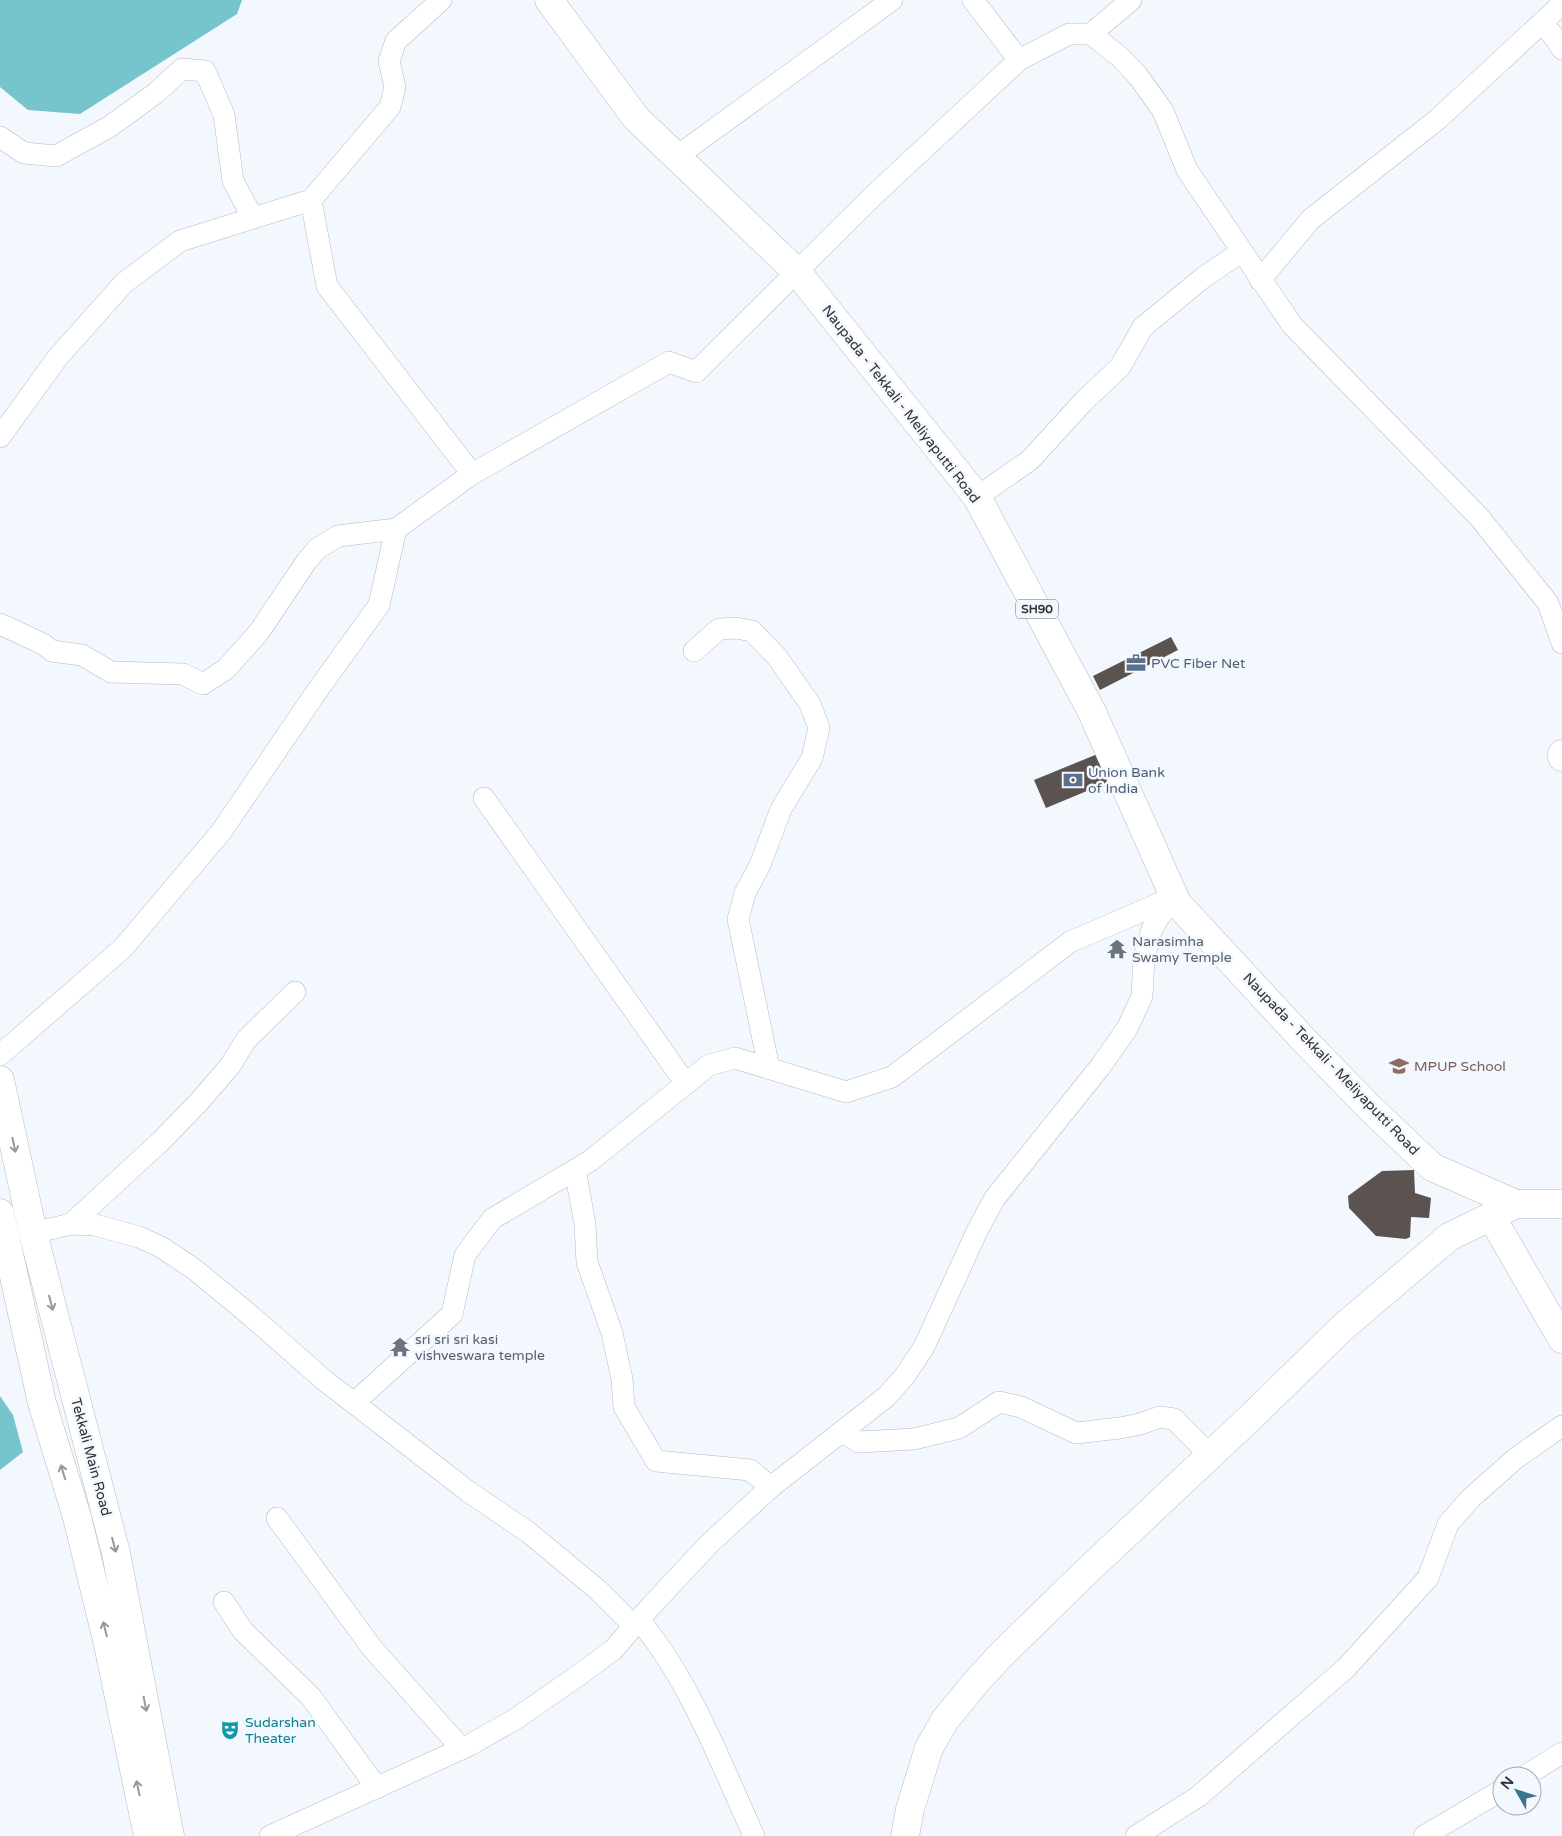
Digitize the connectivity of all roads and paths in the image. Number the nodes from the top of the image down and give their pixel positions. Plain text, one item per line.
1 (441, 0) edge
2 (549, 0) edge
3 (892, 0) edge
4 (973, 0) edge
5 (1131, 0) edge
6 (1562, 4) edge
7 (1542, 23) junction
8 (1091, 34) junction
9 (1562, 49) edge
10 (1020, 60) junction
11 (0, 137) edge
12 (676, 156) junction
13 (311, 200) junction
14 (253, 218) junction
15 (1241, 252) junction
16 (796, 272) junction
17 (1260, 280) junction
18 (0, 437) edge
19 (472, 474) junction
20 (977, 497) junction
21 (396, 529) junction
22 (0, 624) edge
23 (1562, 643) edge
24 (694, 651) dead end
25 (484, 798) dead end
26 (1175, 897) junction
27 (295, 992) dead end
28 (0, 1055) edge
29 (769, 1068) junction
30 (0, 1080) edge
31 (686, 1084) junction
32 (575, 1170) junction
33 (1516, 1204) junction
34 (1562, 1204) edge
35 (0, 1214) edge
36 (1491, 1216) junction
37 (71, 1224) junction
38 (33, 1233) junction
39 (1562, 1339) edge
40 (354, 1403) junction
41 (1562, 1426) edge
42 (843, 1432) junction
43 (1210, 1455) junction
44 (771, 1487) junction
45 (277, 1518) dead end
46 (224, 1602) dead end
47 (636, 1623) junction
48 (462, 1749) junction
49 (1562, 1754) edge
50 (1542, 1766) edge
51 (377, 1788) junction
52 (1492, 1796) edge
53 (148, 1836) edge
54 (170, 1836) edge
55 (270, 1836) edge
56 (754, 1836) edge
57 (905, 1836) edge
58 (1136, 1836) edge
59 (1424, 1836) edge

1 - 13 street
2 - 12 main road, Naupada - Tekkali - Meliyaputti Road / SH90
3 - 12 street
4 - 10 street
5 - 8 street
6 - 7 street
7 - 9 street
7 - 17 street
8 - 10 street
8 - 15 street
10 - 16 street
11 - 14 street
12 - 16 main road, Naupada - Tekkali - Meliyaputti Road / SH90
13 - 14 street
13 - 19 street
14 - 18 street
15 - 17 street
15 - 20 street
16 - 19 street
16 - 20 main road, Naupada - Tekkali - Meliyaputti Road / SH90
17 - 23 street
19 - 21 street
20 - 26 main road, Naupada - Tekkali - Meliyaputti Road / SH90
21 - 22 street
21 - 28 street
24 - 29 street
25 - 31 street
26 - 29 street
26 - 33 main road, Naupada - Tekkali - Meliyaputti Road / SH90
26 - 42 street
27 - 37 street
29 - 31 street
30 -> 38 main road, Tekkali Main Road
31 - 32 street
32 - 40 street
32 - 44 street
33 - 34 main road, Naupada - Tekkali - Meliyaputti Road / SH90
33 - 36 main road
53 -> 35 main road
36 - 39 main road
36 - 43 main road
37 - 38 street
37 - 40 street
38 -> 54 main road, Tekkali Main Road
40 - 47 street
41 - 58 street
42 - 43 street
42 - 44 street
43 - 57 main road
44 - 47 street
45 - 48 street
46 - 51 street
47 - 48 street
47 - 56 street
48 - 51 street
49 - 50 street
51 - 55 street
52 - 59 street

